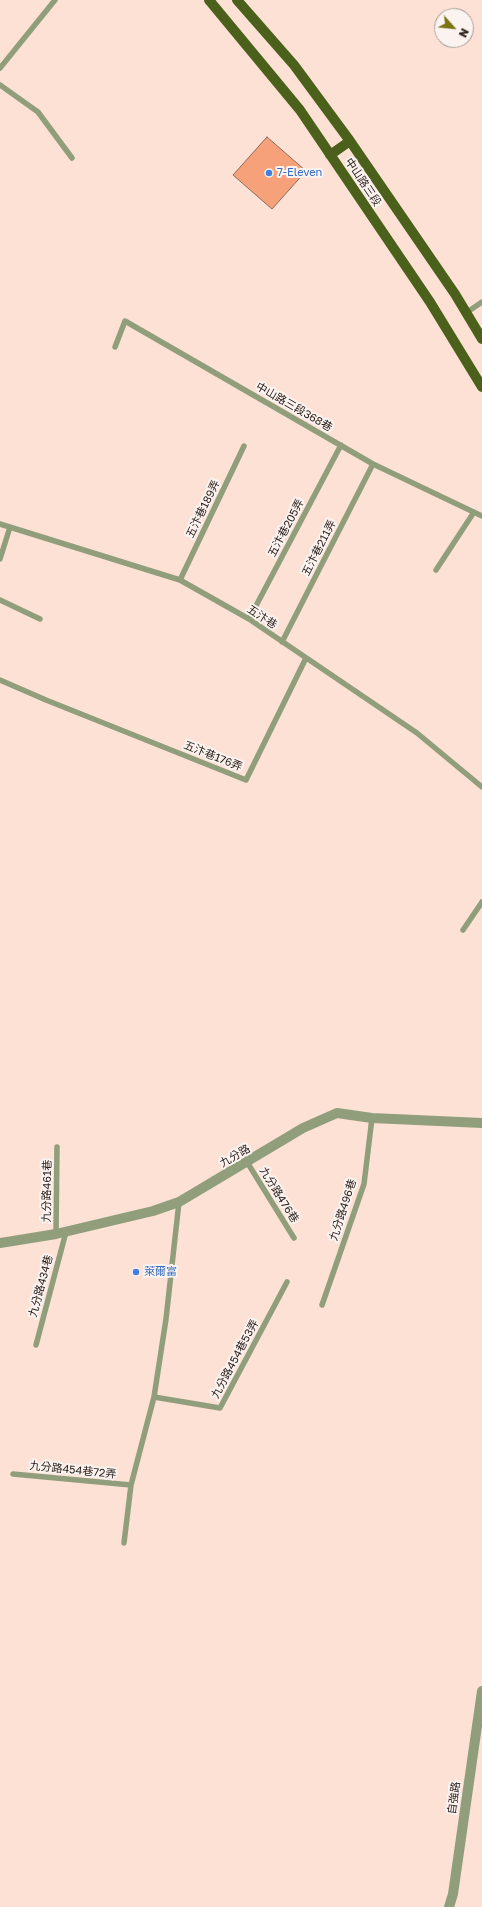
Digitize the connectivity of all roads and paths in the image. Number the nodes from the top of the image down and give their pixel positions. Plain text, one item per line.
1 (55, 0) edge
2 (209, 0) edge
3 (237, 0) edge
4 (0, 68) edge
5 (0, 85) edge
6 (350, 141) junction
7 (330, 155) junction
8 (72, 158) dead end
9 (482, 302) edge
10 (466, 313) junction
11 (482, 339) edge
12 (114, 347) dead end
13 (482, 387) edge
14 (341, 445) junction
15 (244, 446) dead end
16 (373, 464) junction
17 (474, 512) junction
18 (482, 516) edge
19 (0, 524) edge
20 (10, 527) junction
21 (0, 559) edge
22 (436, 570) dead end
23 (180, 580) junction
24 (0, 600) edge
25 (40, 619) dead end
26 (249, 619) junction
27 (282, 642) junction
28 (306, 658) junction
29 (0, 680) edge
30 (482, 787) edge
31 (482, 902) edge
32 (463, 930) dead end
33 (372, 1118) junction
34 (482, 1123) edge
35 (57, 1147) dead end
36 (247, 1162) junction
37 (179, 1202) junction
38 (61, 1233) junction
39 (294, 1238) dead end
40 (0, 1243) edge
41 (287, 1282) dead end
42 (322, 1305) dead end
43 (36, 1345) dead end
44 (154, 1397) junction
45 (14, 1474) dead end
46 (131, 1486) junction
47 (124, 1543) dead end
48 (482, 1691) edge
49 (449, 1907) edge

1 - 4 lane
2 - 7 main road, 中山路三段
3 - 6 main road, 中山路三段
5 - 8 lane
6 - 7 main road
6 - 10 main road, 中山路三段
7 - 13 main road, 中山路三段
9 - 10 lane
10 - 11 main road, 中山路三段
12 - 14 lane, 中山路三段368巷
14 - 16 lane, 中山路三段368巷
14 - 26 lane, 五汴巷205弄
15 - 23 lane, 五汴巷189弄
16 - 17 lane, 中山路三段368巷
16 - 27 lane, 五汴巷211弄
17 - 18 lane, 中山路三段368巷
17 - 22 lane
19 - 20 lane, 五汴巷
20 - 21 lane
20 - 23 lane, 五汴巷
23 - 26 lane, 五汴巷
24 - 25 lane
26 - 27 lane, 五汴巷
27 - 28 lane, 五汴巷
28 - 29 lane, 五汴巷176弄
28 - 30 lane, 五汴巷
31 - 32 lane
33 - 34 street, 九分路
33 - 36 street, 九分路
33 - 42 lane, 九分路496巷
35 - 38 lane, 九分路461巷
36 - 37 street, 九分路
36 - 39 lane, 九分路476巷
37 - 38 street, 九分路
37 - 44 lane
38 - 40 street, 九分路
38 - 43 lane, 九分路434巷
41 - 44 lane, 九分路454巷53弄
44 - 46 lane
45 - 46 lane, 九分路454巷72弄
46 - 47 lane
48 - 49 street, 自強路

